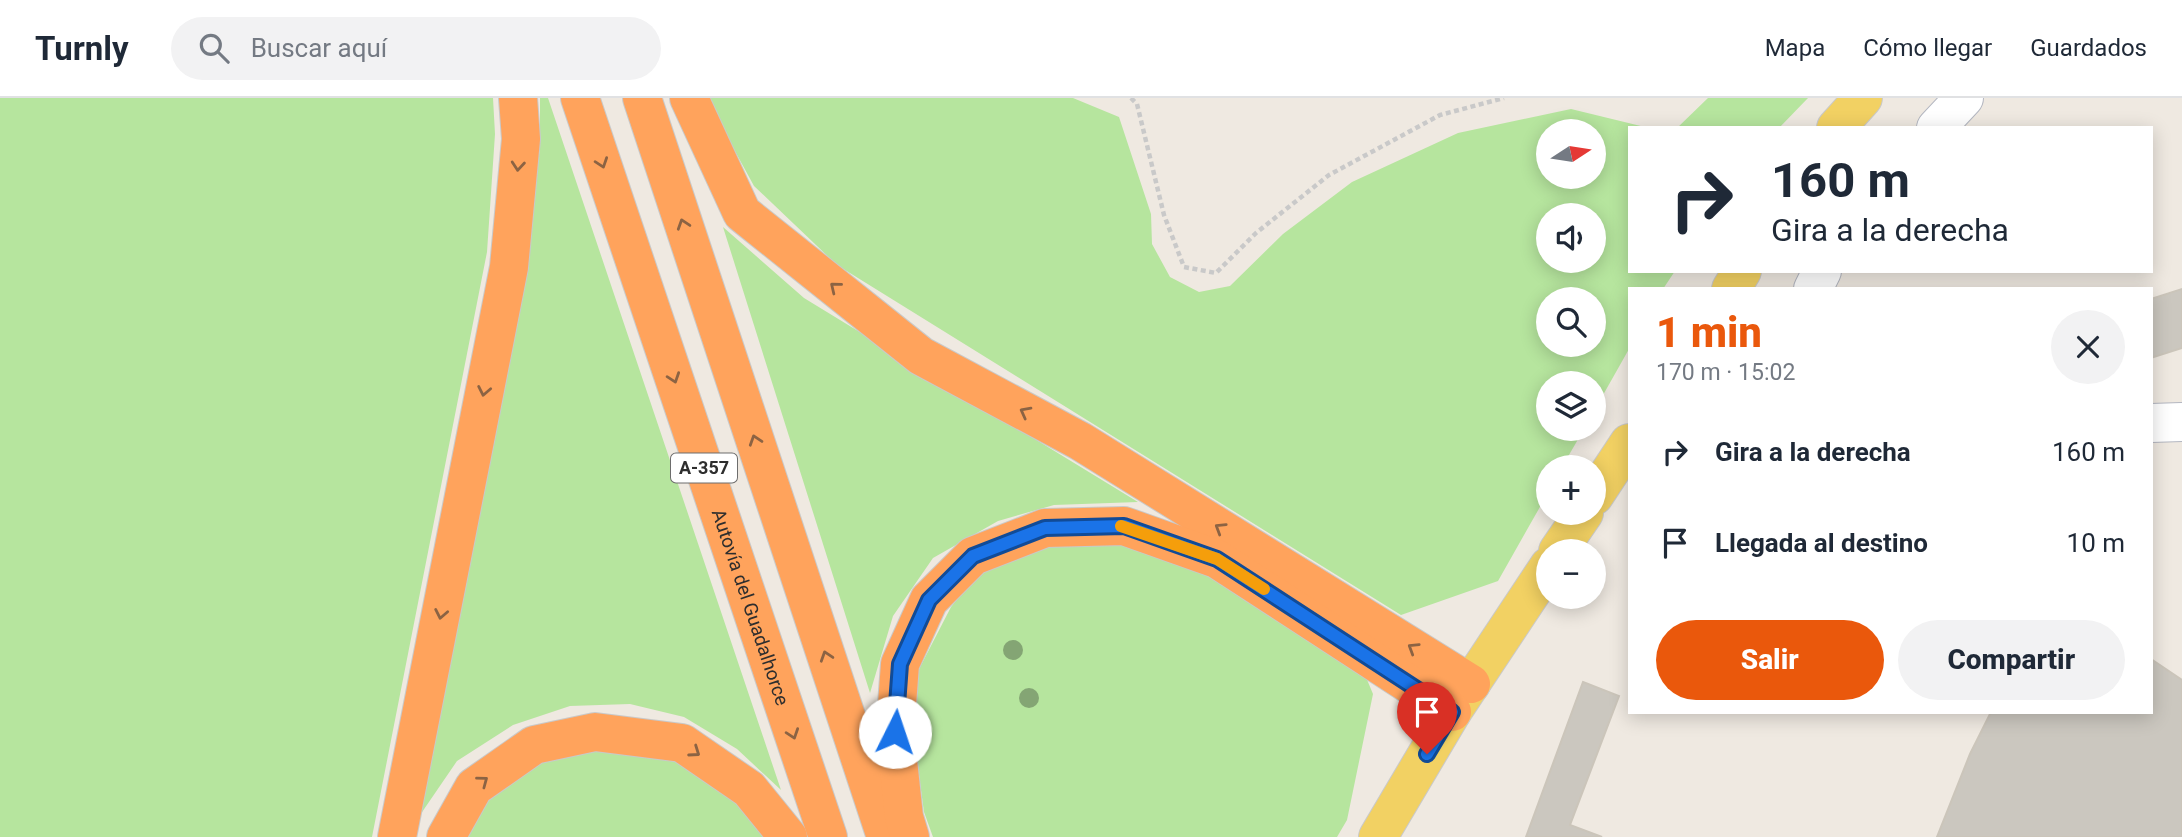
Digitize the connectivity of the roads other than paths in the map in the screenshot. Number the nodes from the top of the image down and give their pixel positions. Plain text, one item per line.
1 (518, 98) edge
2 (580, 98) edge
3 (642, 98) edge
4 (689, 98) edge
5 (1863, 98) edge
6 (1964, 98) edge
7 (1838, 126) edge
8 (1938, 126) edge
9 (2182, 422) edge
10 (2153, 423) edge
11 (1628, 445) edge
12 (1606, 478) edge
13 (1536, 586) edge
14 (1462, 698) junction
15 (397, 837) edge
16 (446, 837) edge
17 (788, 837) edge
18 (828, 837) edge
19 (886, 837) edge
20 (910, 837) edge
21 (1378, 837) edge

1 -> 15 highway
2 -> 18 highway, Autovía del Guadalhorce / A-357
19 -> 3 highway, A-357
14 -> 4 highway
5 - 7 main road
6 - 8 lane
9 - 10 lane
11 - 12 main road
13 - 14 main road
14 - 20 highway
14 - 21 main road
16 -> 17 highway

